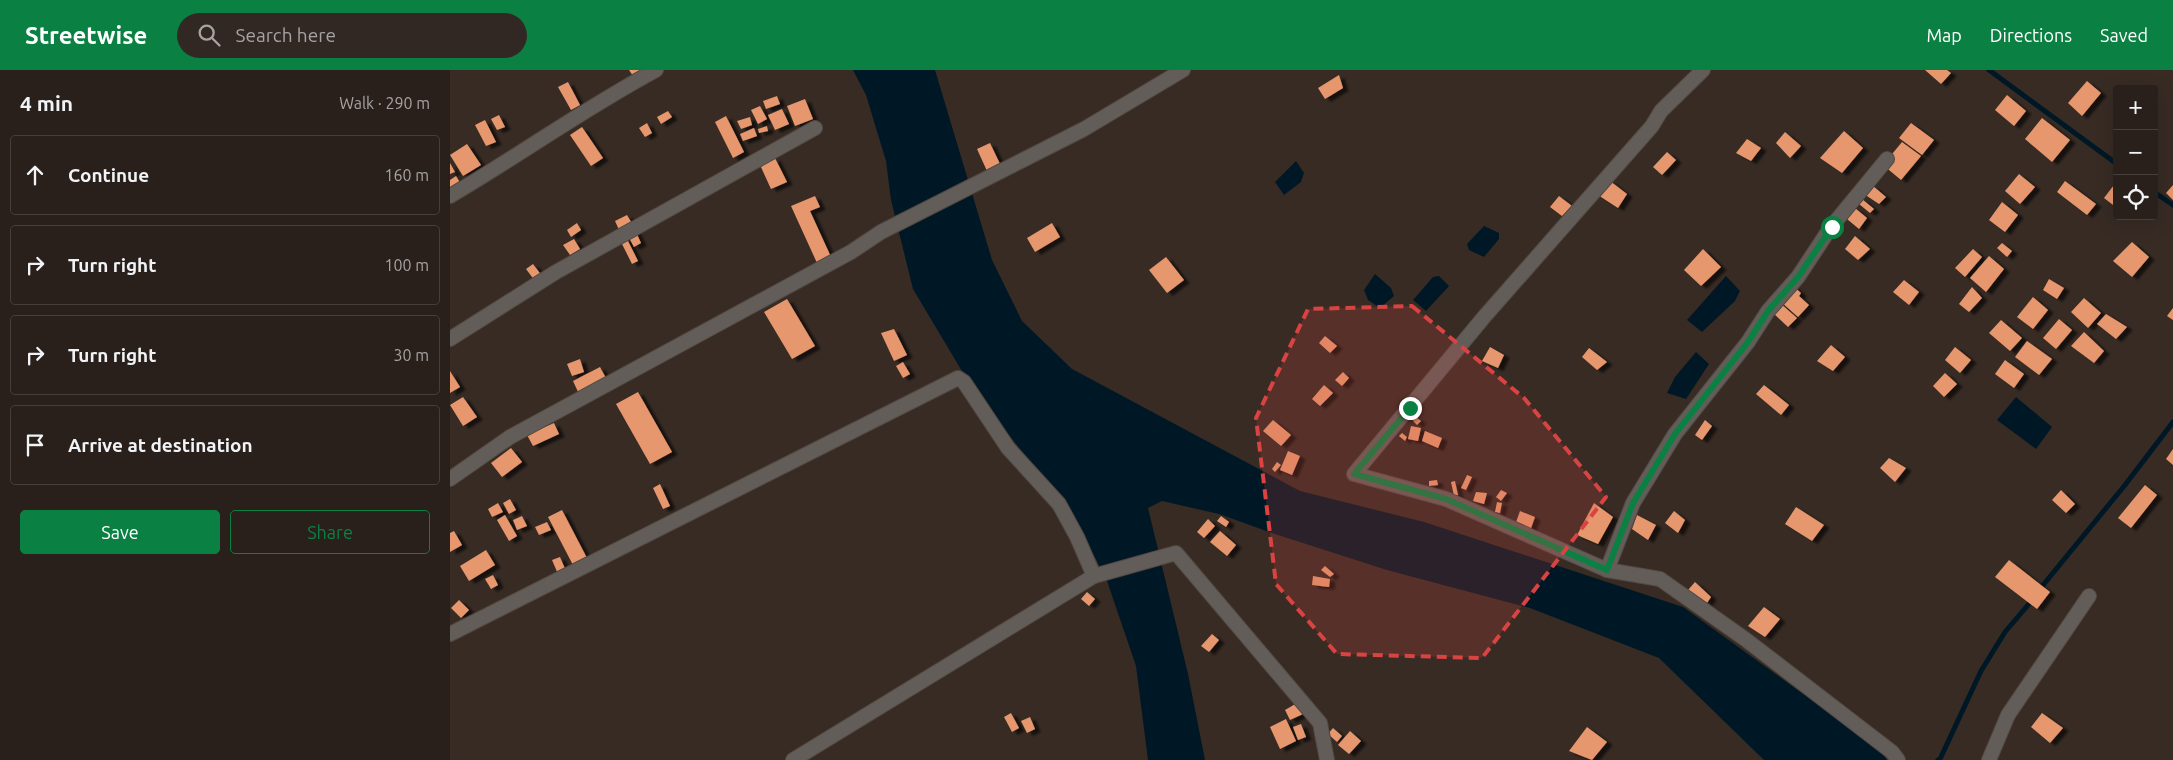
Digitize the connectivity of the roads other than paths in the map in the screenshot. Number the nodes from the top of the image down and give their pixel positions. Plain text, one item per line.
1 (656, 70) edge
2 (1183, 70) edge
3 (1703, 70) edge
4 (815, 128) dead end
5 (1887, 159) dead end
6 (450, 196) edge
7 (450, 339) edge
8 (450, 479) edge
9 (1607, 570) junction
10 (1097, 575) junction
11 (2090, 596) dead end
12 (450, 634) edge
13 (794, 760) edge
14 (1327, 760) edge
15 (1898, 760) edge
16 (1989, 760) edge

1 - 6 street
2 - 8 street
3 - 9 street
4 - 7 street
5 - 9 street
9 - 15 street
10 - 12 street
10 - 13 street
10 - 14 street
11 - 16 street

